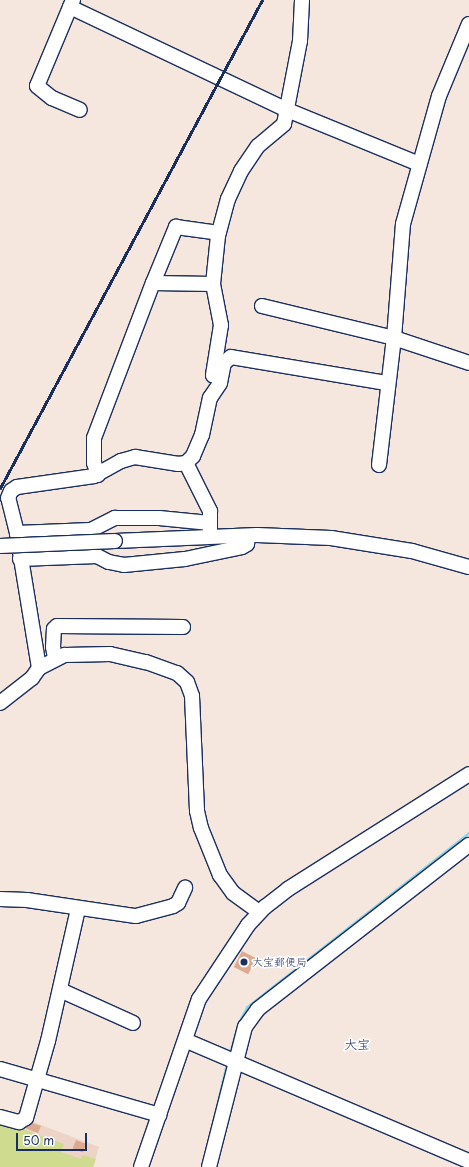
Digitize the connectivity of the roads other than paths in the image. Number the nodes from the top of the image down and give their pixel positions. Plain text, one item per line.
1 (302, 0) edge
2 (72, 4) edge
3 (469, 24) edge
4 (80, 110) dead end
5 (287, 110) junction
6 (419, 164) junction
7 (219, 233) junction
8 (153, 283) junction
9 (214, 284) junction
10 (262, 306) dead end
11 (394, 338) junction
12 (216, 355) junction
13 (231, 357) junction
14 (469, 363) edge
15 (388, 383) junction
16 (210, 398) junction
17 (186, 463) junction
18 (379, 465) dead end
19 (98, 475) junction
20 (4, 493) edge
21 (210, 530) junction
22 (17, 533) junction
23 (248, 536) junction
24 (0, 546) edge
25 (20, 559) junction
26 (469, 567) edge
27 (183, 627) dead end
28 (55, 658) junction
29 (40, 668) junction
30 (0, 703) edge
31 (469, 774) edge
32 (469, 845) edge
33 (185, 888) dead end
34 (0, 899) edge
35 (78, 909) junction
36 (259, 912) junction
37 (60, 990) junction
38 (133, 1023) dead end
39 (187, 1041) junction
40 (231, 1058) junction
41 (0, 1069) edge
42 (38, 1080) junction
43 (159, 1115) junction
44 (0, 1118) edge
45 (469, 1161) edge
46 (142, 1167) edge
47 (209, 1167) edge

1 - 5 street
2 - 4 street
2 - 5 street
3 - 6 street
5 - 6 street
5 - 7 street
6 - 11 street
7 - 8 street
7 - 9 street
8 - 9 street
8 - 19 street
9 - 12 street
10 - 11 street
11 - 14 street
11 - 15 street
12 - 13 street
12 - 16 street
13 - 15 street
13 - 16 street
15 - 18 street
16 - 17 street
17 - 19 street
17 - 21 street
19 - 20 street
20 - 22 street
21 - 22 street
21 - 23 street
21 - 24 street, bridge
22 - 25 street
23 - 25 street
23 - 26 street
25 - 29 street
27 - 28 street
28 - 29 street
28 - 36 street
29 - 30 street
31 - 36 street
32 - 40 street
33 - 35 street
34 - 35 street
35 - 37 street
36 - 39 street
37 - 38 street
37 - 42 street
39 - 40 street
39 - 43 street
40 - 45 street
40 - 47 street
41 - 42 street
42 - 43 street
42 - 44 street
43 - 46 street

